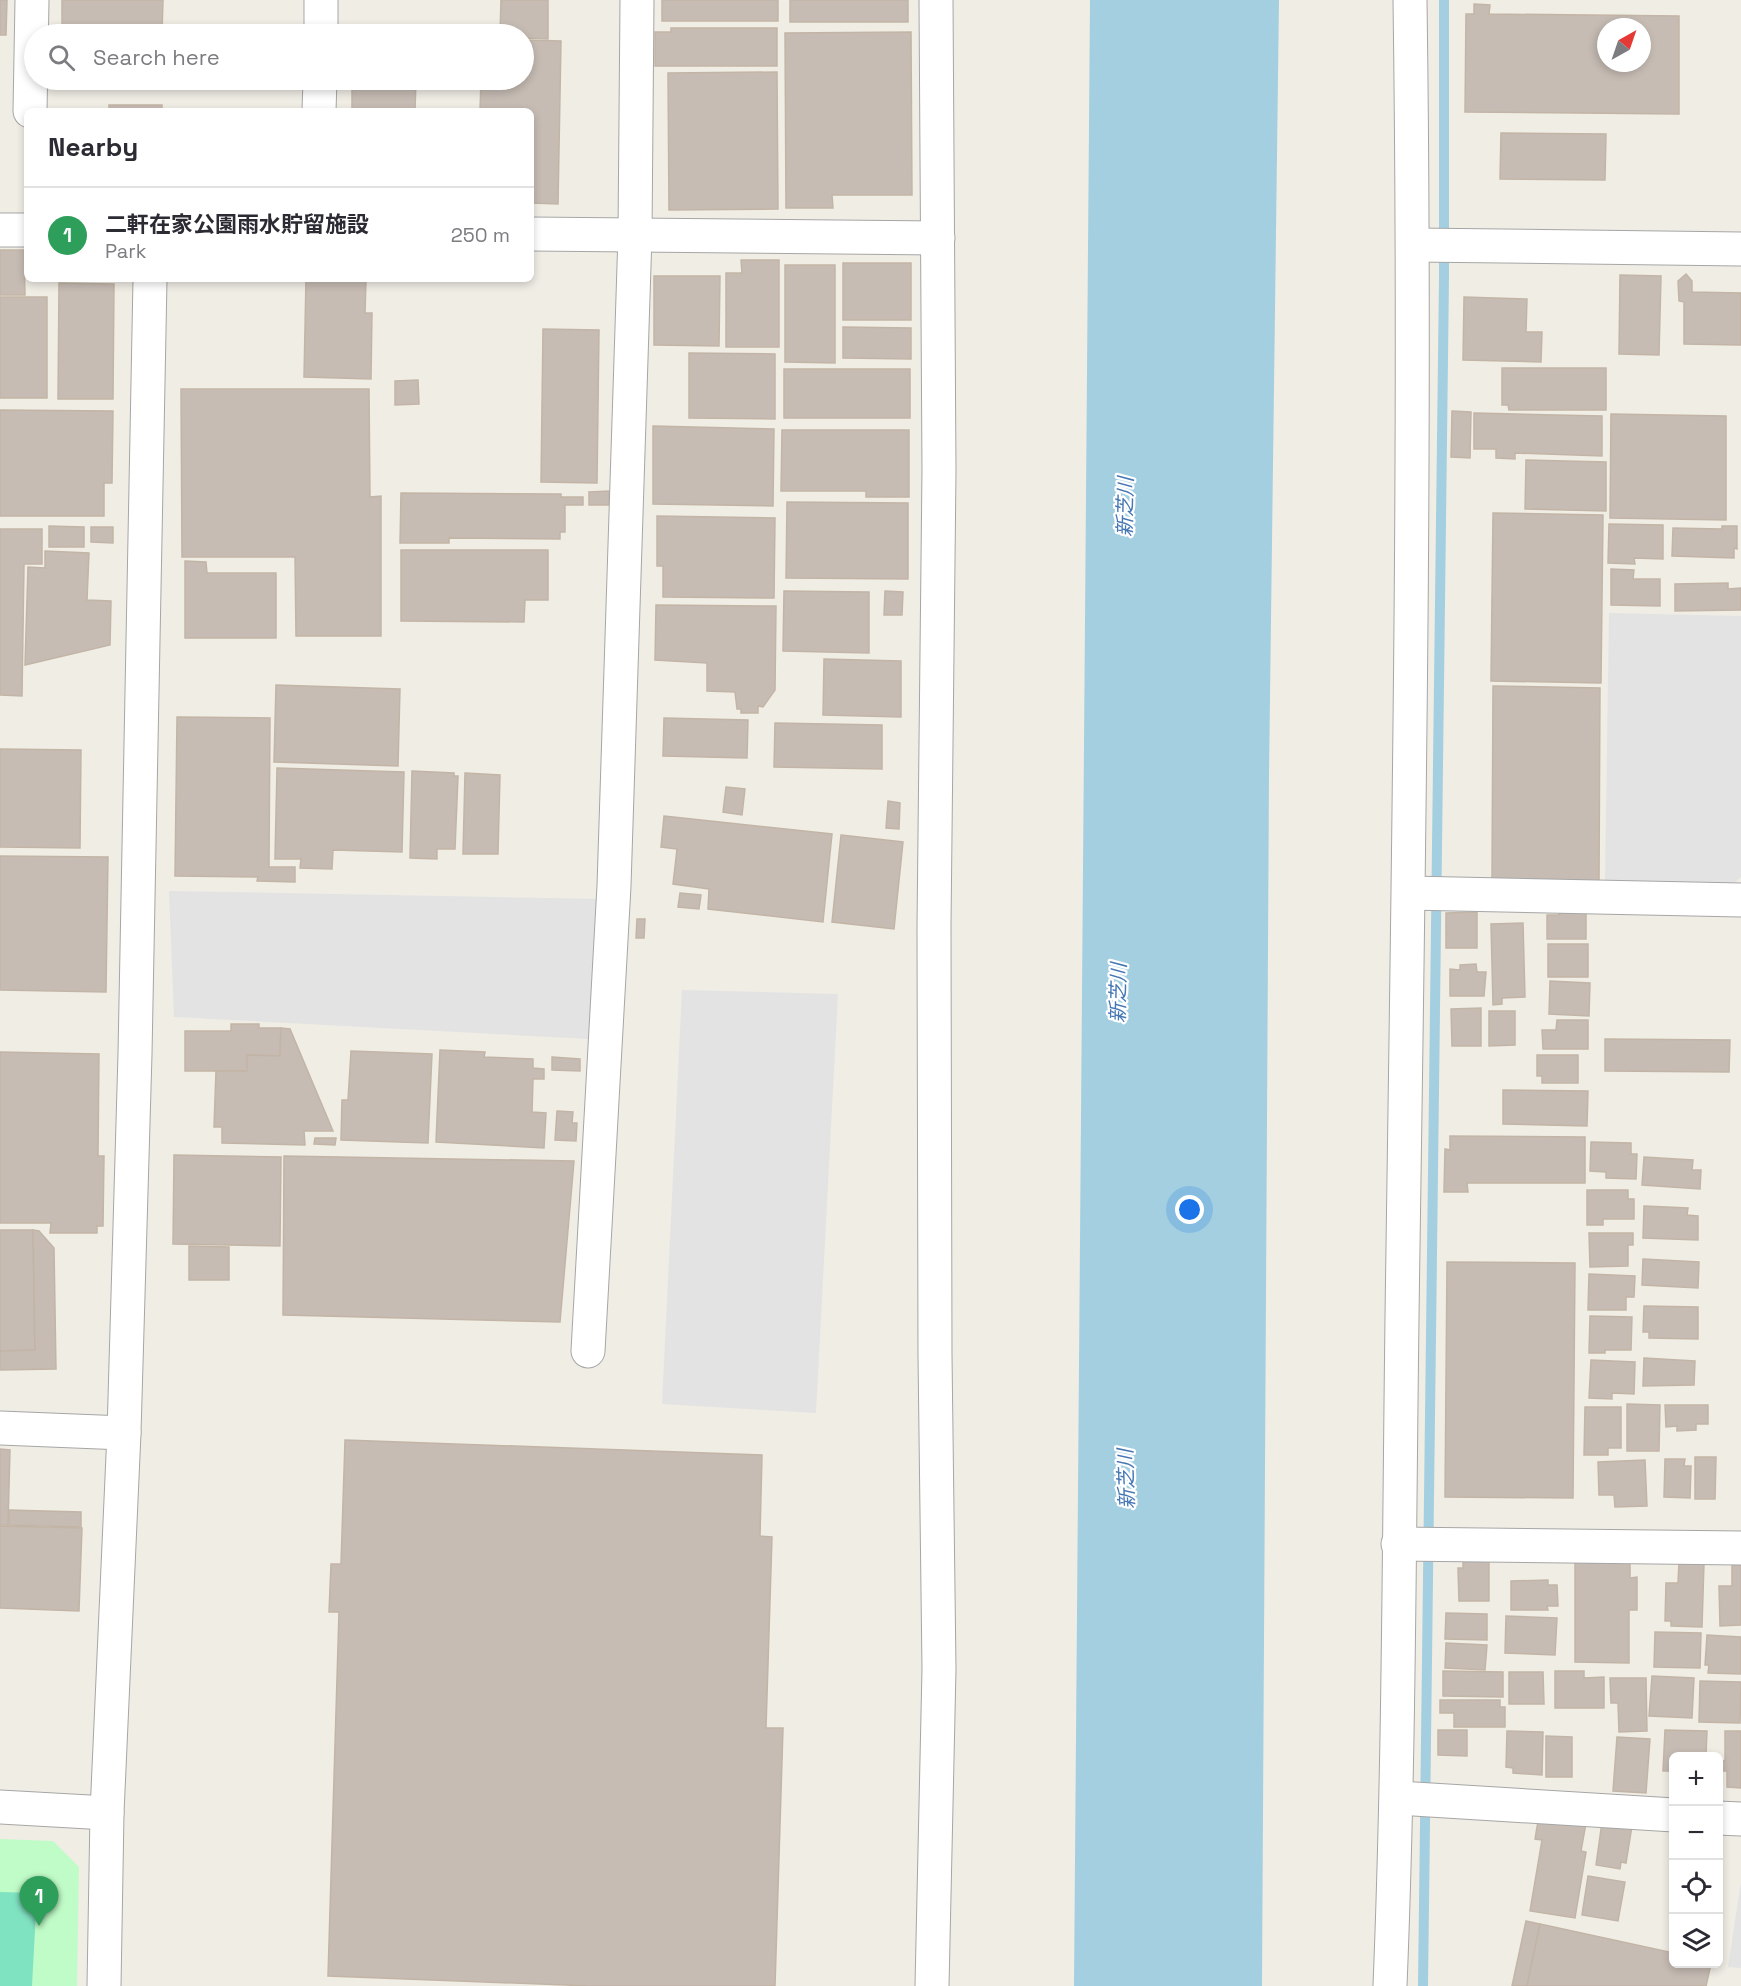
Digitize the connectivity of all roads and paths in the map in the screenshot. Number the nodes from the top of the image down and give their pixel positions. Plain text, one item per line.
1 (32, 0) edge
2 (321, 0) edge
3 (637, 0) edge
4 (936, 0) edge
5 (1410, 0) edge
6 (32, 24) edge
7 (321, 24) edge
8 (30, 90) edge
9 (320, 90) edge
10 (30, 108) edge
11 (319, 108) edge
12 (0, 230) edge
13 (24, 230) edge
14 (534, 234) edge
15 (635, 235) junction
16 (938, 238) junction
17 (1414, 245) junction
18 (1741, 249) edge
19 (150, 282) edge
20 (1408, 893) junction
21 (1741, 900) edge
22 (588, 1351) dead end
23 (0, 1428) edge
24 (124, 1432) junction
25 (1398, 1544) junction
26 (1741, 1548) edge
27 (1398, 1798) junction
28 (0, 1807) edge
29 (107, 1813) junction
30 (1669, 1815) edge
31 (1723, 1818) edge
32 (1741, 1819) edge
33 (104, 1986) edge
34 (932, 1986) edge
35 (1390, 1986) edge

1 - 6 street
2 - 7 street
3 - 15 street
4 - 16 street
5 - 17 street
8 - 10 street
9 - 11 street
12 - 13 street
14 - 15 street
15 - 16 street
15 - 22 street
16 - 34 street
17 - 18 street
17 - 20 street
19 - 24 street
20 - 21 street
20 - 25 street
23 - 24 street
24 - 29 street
25 - 26 street
25 - 27 street
27 - 30 street
27 - 35 street
28 - 29 street
29 - 33 street
31 - 32 street

